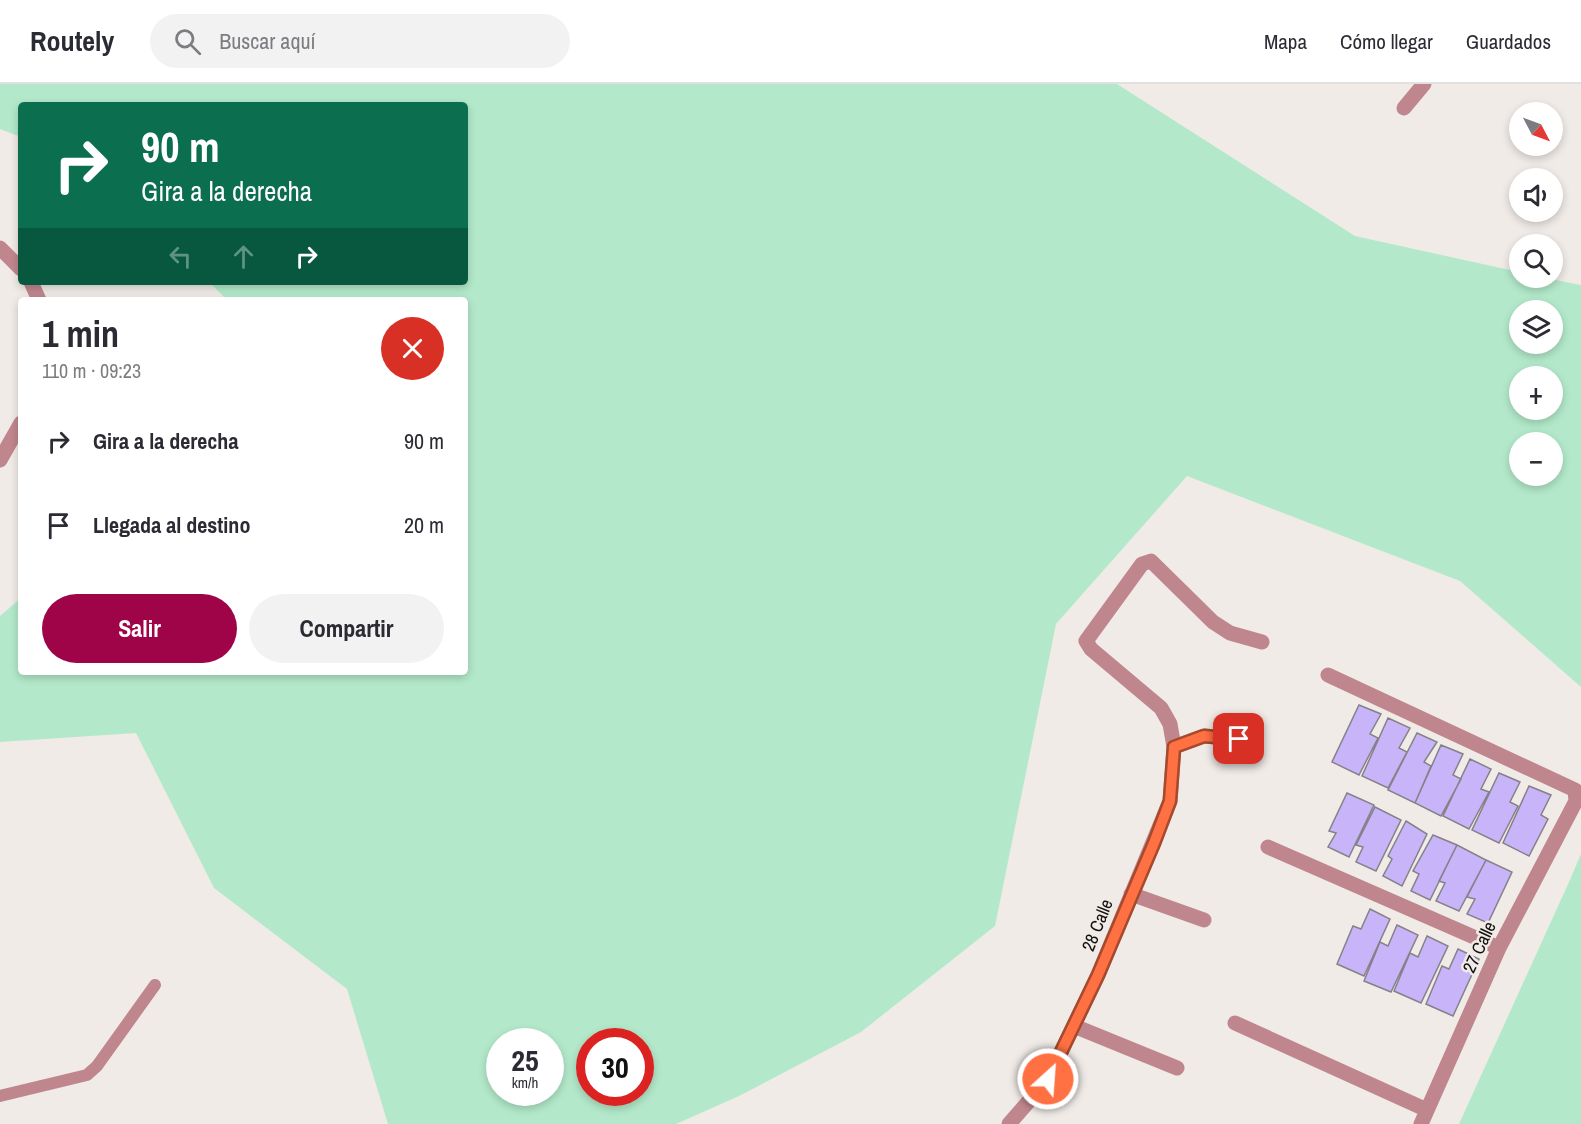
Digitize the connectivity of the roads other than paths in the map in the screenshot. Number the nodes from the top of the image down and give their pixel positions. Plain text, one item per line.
1 (1424, 84) edge
2 (1404, 108) dead end
3 (0, 248) edge
4 (18, 266) edge
5 (18, 431) edge
6 (0, 460) edge
7 (1262, 642) dead end
8 (1328, 675) dead end
9 (1256, 740) dead end
10 (1174, 747) junction
11 (1268, 847) dead end
12 (1131, 894) junction
13 (1204, 920) dead end
14 (1499, 948) junction
15 (154, 985) dead end
16 (1235, 1023) dead end
17 (1074, 1026) junction
18 (1177, 1068) dead end
19 (0, 1096) edge
20 (1424, 1117) edge
21 (1009, 1124) edge

1 - 2 street
3 - 4 street
5 - 6 street
7 - 10 street, 28 Calle
8 - 14 street, 27 Calle
9 - 10 street
10 - 12 street, 28 Calle
11 - 14 street
12 - 13 street
12 - 17 street, 28 Calle
14 - 20 street, 27 Calle
15 - 19 lane
16 - 20 street
17 - 18 street
17 - 21 street, 28 Calle

